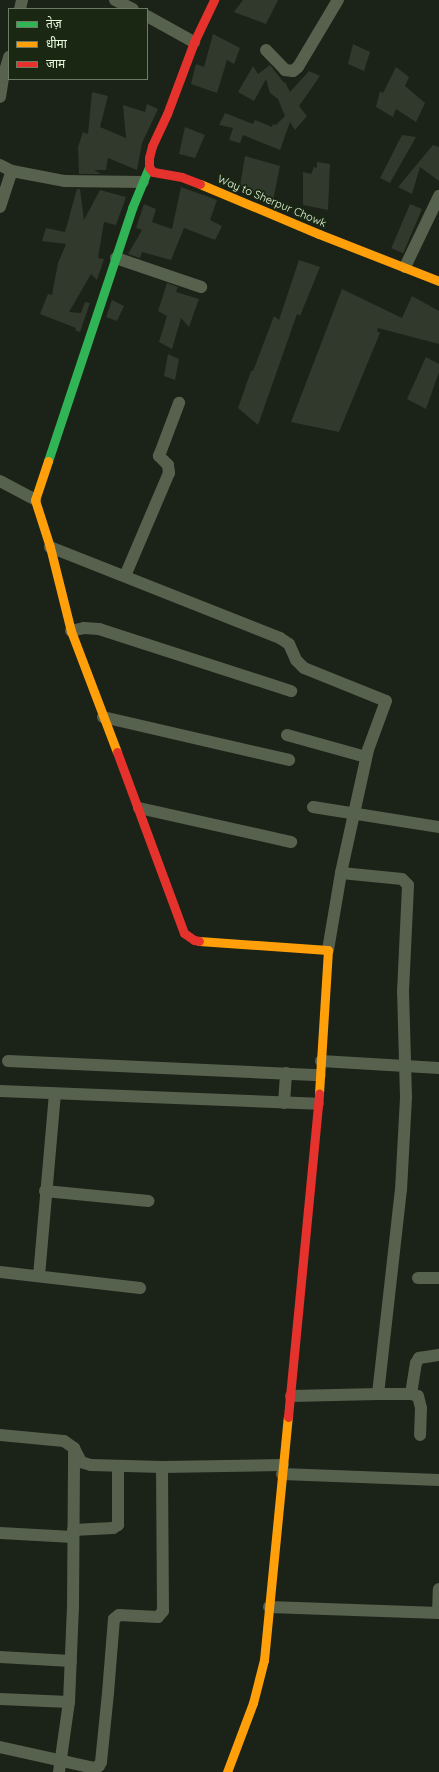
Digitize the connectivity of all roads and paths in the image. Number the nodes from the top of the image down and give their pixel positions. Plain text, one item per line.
1 (115, 0) edge
2 (214, 0) edge
3 (338, 0) edge
4 (131, 8) edge
5 (148, 17) edge
6 (194, 42) junction
7 (266, 50) dead end
8 (8, 60) edge
9 (1, 78) edge
10 (0, 97) edge
11 (0, 165) edge
12 (149, 167) junction
13 (12, 170) junction
14 (143, 182) junction
15 (439, 196) edge
16 (0, 207) edge
17 (116, 258) junction
18 (405, 268) junction
19 (439, 281) edge
20 (200, 288) dead end
21 (179, 403) dead end
22 (0, 481) edge
23 (35, 500) junction
24 (50, 547) junction
25 (125, 576) junction
26 (71, 631) junction
27 (291, 691) dead end
28 (103, 717) junction
29 (287, 735) dead end
30 (366, 757) junction
31 (289, 760) dead end
32 (313, 807) dead end
33 (139, 808) junction
34 (354, 813) junction
35 (439, 827) edge
36 (291, 842) dead end
37 (341, 873) junction
38 (328, 950) junction
39 (8, 1061) dead end
40 (321, 1061) junction
41 (406, 1066) junction
42 (439, 1068) edge
43 (286, 1073) junction
44 (320, 1075) junction
45 (0, 1092) edge
46 (55, 1094) junction
47 (284, 1103) junction
48 (318, 1104) junction
49 (45, 1191) junction
50 (149, 1201) dead end
51 (0, 1272) edge
52 (39, 1276) junction
53 (418, 1278) dead end
54 (439, 1278) edge
55 (140, 1288) dead end
56 (439, 1355) edge
57 (378, 1394) junction
58 (411, 1394) junction
59 (291, 1396) junction
60 (0, 1435) edge
61 (420, 1435) dead end
62 (74, 1448) junction
63 (118, 1466) junction
64 (162, 1467) junction
65 (283, 1470) junction
66 (439, 1480) edge
67 (0, 1533) edge
68 (73, 1533) junction
69 (439, 1589) edge
70 (269, 1607) junction
71 (438, 1613) edge
72 (0, 1657) edge
73 (70, 1661) junction
74 (0, 1699) edge
75 (69, 1702) junction
76 (0, 1747) edge
77 (60, 1767) edge
78 (228, 1772) edge

1 - 4 street
2 - 6 street
3 - 7 street
5 - 6 street
6 - 12 street
8 - 9 street
9 - 10 street
11 - 13 street
12 - 14 street
12 - 18 street, Way to Sherpur Chowk
13 - 14 street
13 - 16 street
14 - 17 street
15 - 18 street
17 - 20 street
17 - 23 street
18 - 19 street, Way to Sherpur Chowk
21 - 25 street
22 - 23 street
23 - 24 street
24 - 25 street
24 - 26 street
25 - 30 street
26 - 27 street
26 - 28 street
28 - 31 street
28 - 33 street
29 - 30 street
30 - 34 street
32 - 34 street
33 - 36 street
33 - 38 street
34 - 35 street
34 - 37 street
37 - 38 street
37 - 41 street
38 - 40 street
39 - 43 street
40 - 41 street
40 - 44 street
41 - 42 street
41 - 57 street
43 - 44 street
43 - 47 street
44 - 48 street
45 - 46 street
46 - 47 street
46 - 49 street
47 - 48 street
48 - 59 street
49 - 50 street
49 - 52 street
51 - 52 street
52 - 55 street
53 - 54 street
56 - 58 street
57 - 58 street
57 - 59 street
58 - 61 street
59 - 65 street
60 - 62 street
62 - 63 street
62 - 68 street
63 - 64 street
63 - 68 street
64 - 65 street
64 - 77 street
65 - 66 street
65 - 70 street
67 - 68 street
68 - 73 street
69 - 71 street
70 - 71 street
70 - 78 street
72 - 73 street
73 - 75 street
74 - 75 street
75 - 77 street
76 - 77 street

